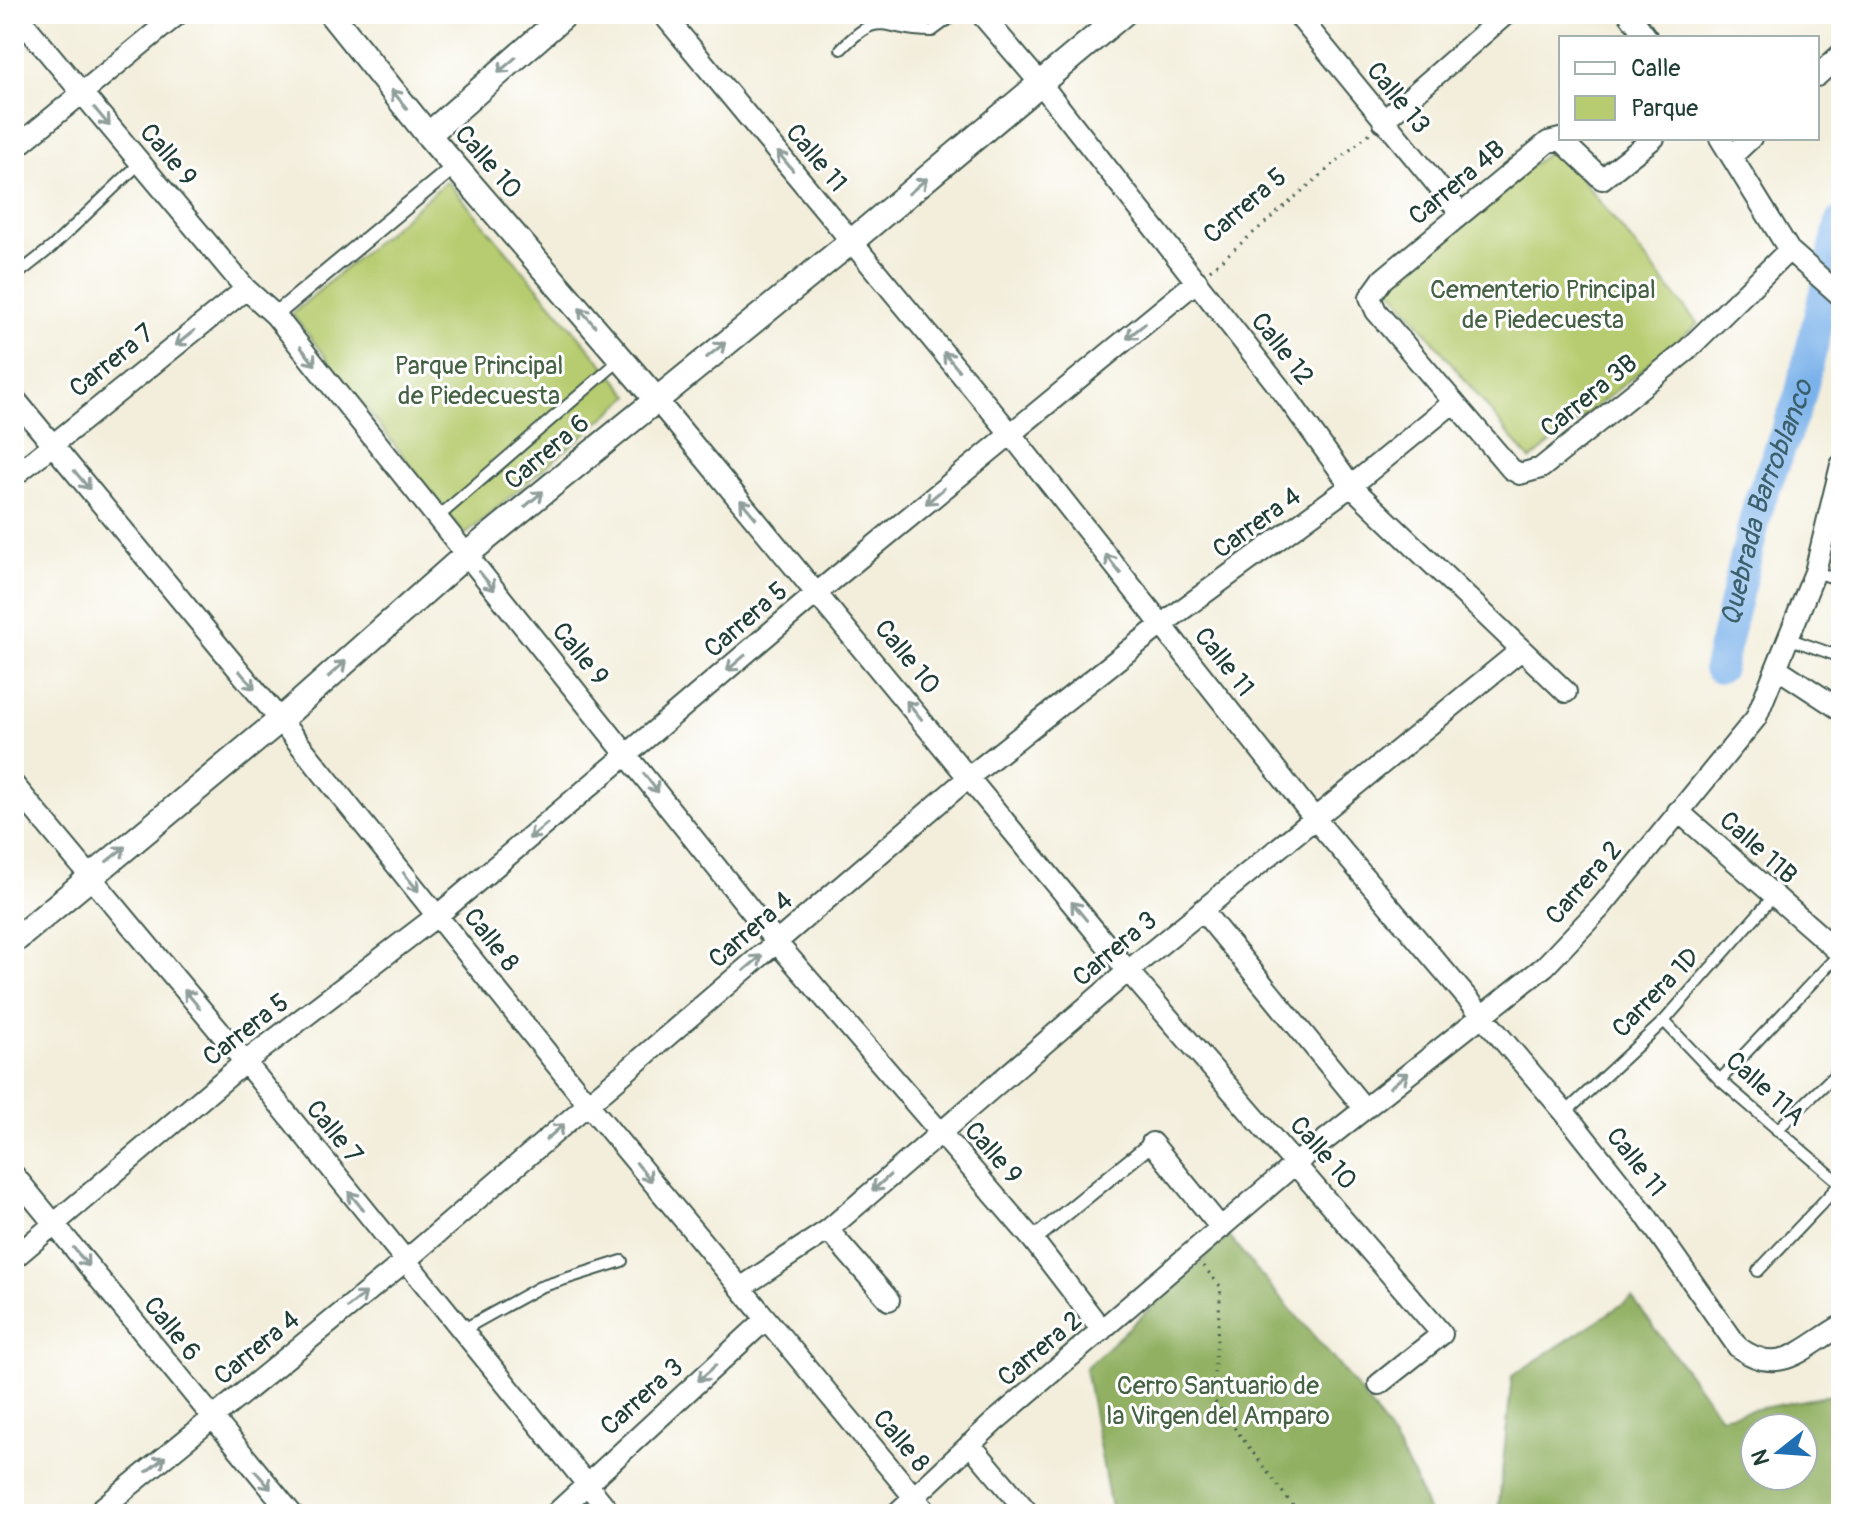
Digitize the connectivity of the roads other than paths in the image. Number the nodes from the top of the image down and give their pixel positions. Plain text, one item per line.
1 (16, 14) edge
2 (178, 14) edge
3 (331, 14) edge
4 (566, 14) edge
5 (663, 14) edge
6 (955, 14) edge
7 (981, 14) edge
8 (1123, 14) edge
9 (1297, 14) edge
10 (1506, 14) edge
11 (1629, 14) edge
12 (1646, 36) edge
13 (841, 49) dead end
14 (1841, 54) edge
15 (1819, 74) edge
16 (1041, 84) junction
17 (82, 93) junction
18 (1383, 121) junction
19 (428, 135) junction
20 (1559, 139) edge
21 (1561, 140) edge
22 (1652, 140) edge
23 (1721, 140) edge
24 (1749, 140) edge
25 (14, 149) edge
26 (1732, 156) junction
27 (141, 162) junction
28 (455, 166) junction
29 (1461, 214) junction
30 (852, 241) junction
31 (1789, 250) junction
32 (14, 277) edge
33 (1197, 281) junction
34 (246, 289) junction
35 (1841, 296) edge
36 (275, 315) junction
37 (622, 357) junction
38 (14, 398) edge
39 (655, 398) junction
40 (1454, 402) junction
41 (1010, 433) junction
42 (53, 445) junction
43 (1841, 465) edge
44 (14, 476) edge
45 (1351, 486) junction
46 (1837, 496) edge
47 (437, 518) junction
48 (466, 555) junction
49 (1815, 572) junction
50 (1841, 580) edge
51 (818, 592) junction
52 (1161, 625) junction
53 (1790, 639) junction
54 (1521, 650) junction
55 (1841, 657) edge
56 (1777, 668) junction
57 (1566, 692) dead end
58 (1841, 710) edge
59 (280, 720) junction
60 (629, 755) junction
61 (969, 777) junction
62 (14, 785) edge
63 (1678, 811) junction
64 (1315, 819) junction
65 (88, 877) junction
66 (1773, 897) junction
67 (1202, 910) junction
68 (438, 915) junction
69 (14, 941) edge
70 (777, 943) junction
71 (1840, 953) edge
72 (1128, 971) junction
73 (1482, 1015) junction
74 (1664, 1021) junction
75 (245, 1062) junction
76 (1841, 1069) edge
77 (1720, 1080) junction
78 (588, 1104) junction
79 (1364, 1108) junction
80 (1565, 1113) junction
81 (1777, 1130) junction
82 (939, 1131) junction
83 (1152, 1143) joint
84 (1295, 1164) junction
85 (14, 1175) edge
86 (1841, 1183) edge
87 (54, 1224) junction
88 (1221, 1228) junction
89 (828, 1230) junction
90 (1033, 1240) junction
91 (14, 1258) edge
92 (622, 1261) dead end
93 (404, 1262) junction
94 (1758, 1271) dead end
95 (742, 1287) junction
96 (889, 1300) dead end
97 (765, 1320) junction
98 (1841, 1326) edge
99 (464, 1329) junction
100 (1102, 1330) junction
101 (1379, 1384) dead end
102 (211, 1419) junction
103 (970, 1444) junction
104 (586, 1482) junction
105 (914, 1496) junction
106 (95, 1514) edge
107 (292, 1514) edge
108 (555, 1514) edge
109 (611, 1514) edge
110 (896, 1514) edge
111 (928, 1514) edge
112 (1029, 1514) edge

1 - 17 street, Calle 9
2 - 17 street
19 -> 3 street, Calle 10
4 -> 19 street
30 -> 5 street, Calle 11
6 - 13 lane
7 - 16 street, Calle 12
8 - 16 street, Carrera 6
9 - 18 street, Calle 13
10 - 18 street
11 - 12 street
14 - 15 street
30 -> 16 street, Carrera 6
16 - 33 street, Calle 12
17 - 25 street
17 -> 27 street, Calle 9
18 - 29 street, Calle 13
19 - 28 street, Calle 10
20 - 29 street, Carrera 4B
21 - 22 street, Carrera 4B
23 - 26 street
24 - 26 street
26 - 31 street
27 - 32 lane
27 - 34 street, Calle 9
28 - 36 street
37 -> 28 street, Calle 10
29 - 40 street, Carrera 4B
39 -> 30 street, Carrera 6
41 -> 30 street, Calle 11
31 - 35 street
31 - 40 street, Carrera 3B
33 -> 41 street, Carrera 5
33 - 45 street, Calle 12
34 - 36 street, Calle 9
34 -> 42 street, Carrera 7
36 -> 47 street, Calle 9
37 - 39 street, Calle 10
37 - 47 lane
38 - 42 street, Calle 8
48 -> 39 street, Carrera 6
51 -> 39 street, Calle 10
40 - 45 street, Carrera 4
41 -> 51 street, Carrera 5
52 -> 41 street, Calle 11
42 - 44 street, Carrera 7
42 -> 59 street, Calle 8
43 - 46 street, Carrera 2
45 - 52 street, Carrera 4
45 - 54 street, Calle 12
46 - 49 street, Carrera 2
47 - 48 street, Calle 9
59 -> 48 street, Carrera 6
48 -> 60 street, Calle 9
49 - 50 lane
49 - 53 street, Carrera 2
51 -> 60 street, Carrera 5
61 -> 51 street, Calle 10
52 - 61 street, Carrera 4
52 - 64 street, Calle 11
53 - 55 lane
53 - 56 street, Carrera 2
54 - 57 street, Calle 12
54 - 64 street, Carrera 3
56 - 58 street
56 - 63 street, Carrera 2
65 -> 59 street, Carrera 6
59 -> 68 street, Calle 8
60 -> 68 street, Carrera 5
60 -> 70 street, Calle 9
61 - 70 street, Carrera 4
72 -> 61 street, Calle 10
62 - 65 street, Calle 7
63 - 66 street, Calle 11B
63 - 73 street, Carrera 2
64 - 67 street, Carrera 3
64 - 73 street, Calle 11
65 - 69 street, Carrera 6
75 -> 65 street, Calle 7
66 - 71 street, Calle 11B
66 - 74 lane, Carrera 1D
67 - 72 street, Carrera 3
67 - 79 street
68 - 75 street, Carrera 5
68 - 78 street, Calle 8
78 -> 70 street, Carrera 4
70 - 82 street, Calle 9
71 - 77 lane
72 - 82 street, Carrera 3
72 - 84 street, Calle 10
79 -> 73 street, Carrera 2
73 - 80 street, Calle 11
74 - 77 lane, Calle 11A
74 - 80 lane, Carrera 1D
75 - 87 street, Carrera 5
93 -> 75 street, Calle 7
76 - 81 lane
77 - 81 lane, Calle 11A
93 -> 78 street, Carrera 4
78 -> 95 street, Calle 8
79 - 84 street, Carrera 2
80 - 98 street, Calle 11
81 - 86 lane, Calle 11A
82 -> 89 street, Carrera 3
82 - 90 street, Calle 9
83 - 88 street
83 - 90 street
84 - 88 street, Carrera 2
84 - 101 street, Calle 10
85 - 87 street, Calle 6
86 - 94 lane
87 - 91 street, Carrera 5
87 -> 102 street, Calle 6
88 - 100 street, Carrera 2
89 - 95 street, Carrera 3
89 - 96 street
90 - 100 street, Calle 9
92 - 99 lane
93 - 99 street, Calle 7
102 -> 93 street, Carrera 4
95 - 97 street, Calle 8
97 -> 104 street, Carrera 3
97 - 105 street, Calle 8
99 - 104 street, Calle 7
100 - 103 street, Carrera 2
106 -> 102 street, Carrera 4
102 -> 107 street, Calle 6
103 - 105 street, Carrera 2
103 - 112 street
104 - 108 street, Carrera 3
104 - 109 street, Calle 7
105 - 110 street, Carrera 2
105 - 111 street, Calle 8

